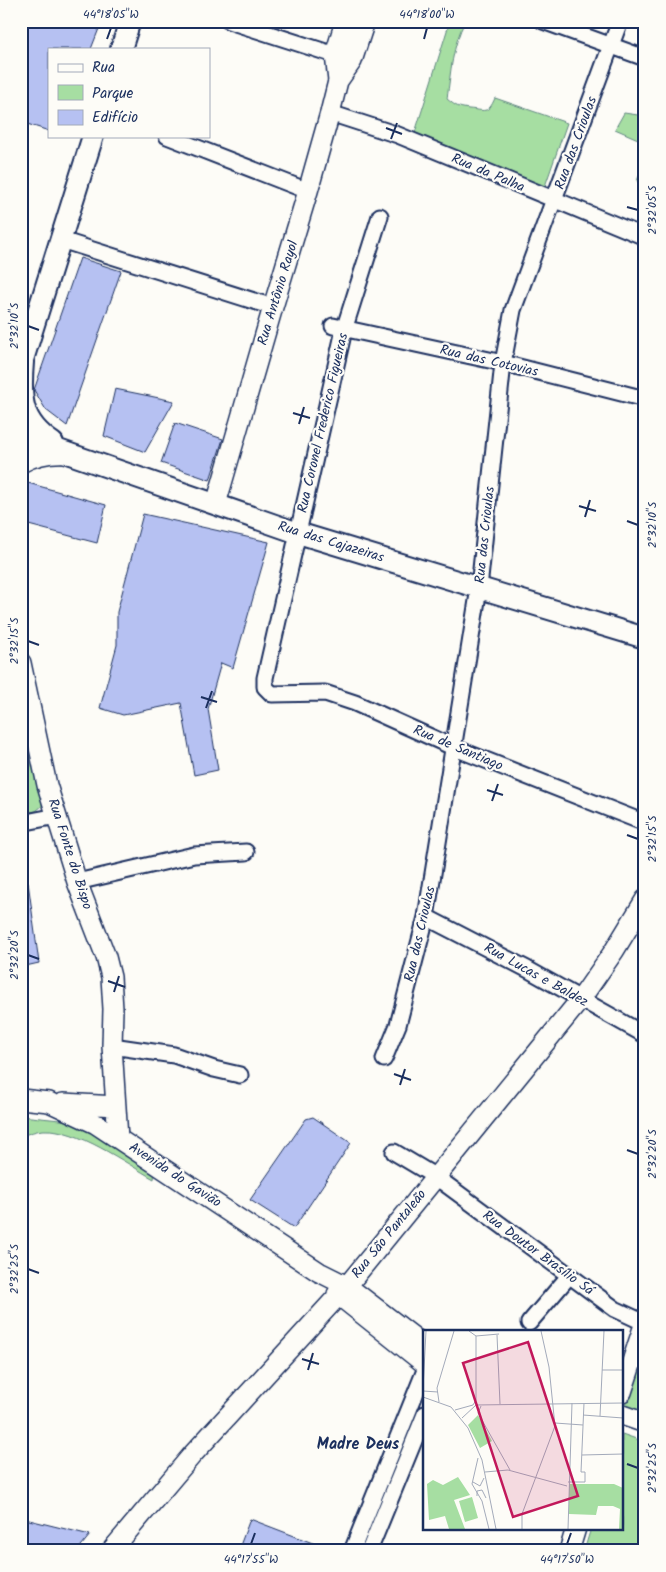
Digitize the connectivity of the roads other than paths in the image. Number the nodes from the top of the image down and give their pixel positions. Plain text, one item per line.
1 (130, 21) edge
2 (228, 21) edge
3 (345, 21) edge
4 (365, 21) edge
5 (543, 21) edge
6 (620, 21) edge
7 (275, 28) edge
8 (612, 47) junction
9 (121, 48) edge
10 (335, 56) junction
11 (645, 58) edge
12 (338, 81) junction
13 (330, 113) junction
14 (92, 138) edge
15 (172, 138) edge
16 (308, 191) junction
17 (555, 201) junction
18 (380, 216) dead end
19 (645, 237) edge
20 (61, 240) junction
21 (273, 307) junction
22 (338, 328) junction
23 (503, 363) junction
24 (22, 364) edge
25 (645, 399) edge
26 (21, 437) edge
27 (76, 455) junction
28 (21, 463) edge
29 (216, 504) junction
30 (298, 533) junction
31 (480, 588) junction
32 (645, 638) edge
33 (21, 663) edge
34 (268, 692) joint
35 (454, 748) junction
36 (57, 816) junction
37 (21, 823) edge
38 (645, 823) edge
39 (246, 852) dead end
40 (77, 882) junction
41 (645, 900) edge
42 (426, 917) junction
43 (580, 1000) junction
44 (645, 1036) edge
45 (112, 1046) junction
46 (384, 1059) dead end
47 (240, 1075) dead end
48 (21, 1099) edge
49 (49, 1102) junction
50 (116, 1106) junction
51 (118, 1138) junction
52 (394, 1152) dead end
53 (436, 1177) junction
54 (569, 1276) junction
55 (342, 1291) junction
56 (529, 1323) dead end
57 (645, 1323) edge
58 (423, 1345) edge
59 (423, 1362) edge
60 (423, 1375) edge
61 (624, 1386) edge
62 (624, 1416) edge
63 (423, 1419) edge
64 (645, 1423) edge
65 (394, 1446) junction
66 (409, 1452) junction
67 (366, 1515) junction
68 (382, 1521) junction
69 (575, 1530) edge
70 (111, 1551) edge
71 (352, 1551) edge
72 (369, 1551) edge
73 (569, 1551) edge

1 - 9 main road
2 - 7 street
3 - 10 street, Rua Antônio Rayol
4 - 12 street, Rua Antônio Rayol
5 - 8 street
6 - 8 street, Rua das Crioulas
7 - 10 street
8 - 11 street
8 - 17 street, Rua das Crioulas
10 - 12 street, Rua Antônio Rayol
12 - 13 street, Rua Antônio Rayol
13 - 16 street, Rua Antônio Rayol
13 - 17 street, Rua da Palha
14 - 20 main road
15 - 16 street
16 - 21 street, Rua Antônio Rayol
17 - 19 street, Rua da Palha
17 - 23 street, Rua das Crioulas
18 - 22 street, Rua Coronel Frederico Figueiras
20 - 21 street
20 - 24 main road
21 - 29 street, Rua Antônio Rayol
22 - 23 street, Rua das Cotovias
22 - 30 street, Rua Coronel Frederico Figueiras
23 - 25 street, Rua das Cotovias
23 - 31 street, Rua das Crioulas
24 - 27 main road
26 - 27 main road, Rua das Cajazeiras
27 - 28 street
27 - 29 main road, Rua das Cajazeiras
29 - 30 main road, Rua das Cajazeiras
30 - 31 main road, Rua das Cajazeiras
30 - 34 street, Rua Coronel Frederico Figueiras
31 - 32 main road, Rua das Cajazeiras
31 - 35 street, Rua das Crioulas
33 - 36 street, Rua Fonte do Bispo
34 - 35 street, Rua de Santiago
35 - 38 street, Rua de Santiago
35 - 42 street, Rua das Crioulas
36 - 37 street
36 - 40 street, Rua Fonte do Bispo
39 - 40 street
40 - 45 street, Rua Fonte do Bispo
41 - 43 street, Rua São Pantaleão
42 - 43 street, Rua Lucas e Baldez
42 - 46 street, Rua das Crioulas
43 - 44 street, Rua Lucas e Baldez
43 - 53 street, Rua São Pantaleão
45 - 47 street
45 - 50 street, Rua Fonte do Bispo
48 - 49 street, Avenida do Gavião
49 - 50 street
49 - 51 street, Avenida do Gavião
50 - 51 street, Rua Fonte do Bispo
51 - 55 street, Avenida do Gavião
52 - 53 street
53 - 54 street, Rua Doutor Brasílio Sá
53 - 55 street, Rua São Pantaleão
54 - 56 street
54 - 57 street, Rua Doutor Brasílio Sá
55 - 58 street, Avenida do Gavião
55 - 59 street, Avenida do Gavião
55 - 70 street, Rua São Pantaleão
57 - 61 street
60 - 65 street
62 - 64 street
63 - 66 street
65 - 66 street
65 - 67 street
66 - 68 street
67 - 68 street
67 - 71 street
68 - 72 street
69 - 73 street

